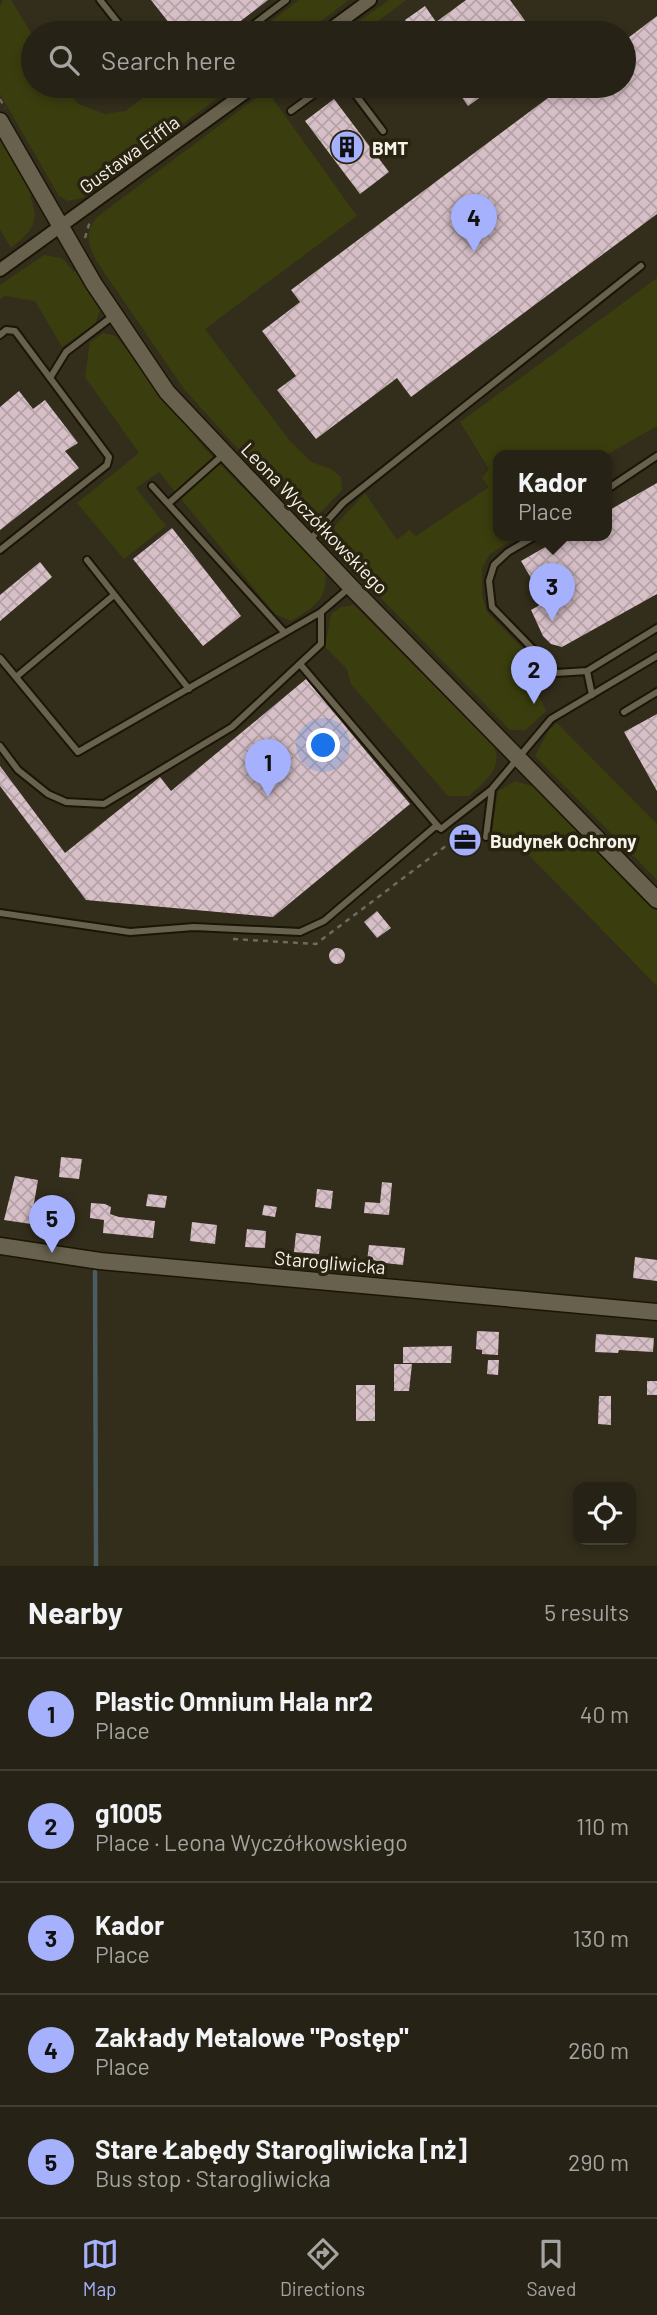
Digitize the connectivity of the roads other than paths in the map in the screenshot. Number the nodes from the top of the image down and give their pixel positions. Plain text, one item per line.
1 (100, 0) edge
2 (286, 0) edge
3 (370, 0) edge
4 (117, 21) edge
5 (259, 21) edge
6 (341, 21) edge
7 (238, 98) edge
8 (309, 98) edge
9 (358, 98) edge
10 (291, 111) dead end
11 (4, 116) edge
12 (383, 131) dead end
13 (59, 226) junction
14 (641, 266) dead end
15 (0, 271) edge
16 (114, 315) junction
17 (0, 335) edge
18 (50, 378) junction
19 (224, 454) junction
20 (657, 456) edge
21 (152, 485) dead end
22 (612, 485) edge
23 (170, 502) junction
24 (527, 541) edge
25 (308, 542) junction
26 (0, 550) edge
27 (87, 560) dead end
28 (351, 587) junction
29 (114, 595) junction
30 (321, 612) junction
31 (657, 628) edge
32 (284, 632) junction
33 (0, 658) edge
34 (654, 658) edge
35 (300, 664) junction
36 (657, 668) edge
37 (587, 671) junction
38 (16, 677) junction
39 (190, 689) junction
40 (657, 692) edge
41 (592, 695) junction
42 (624, 712) dead end
43 (0, 747) edge
44 (519, 758) junction
45 (492, 789) junction
46 (437, 825) junction
47 (486, 837) dead end
48 (657, 900) edge
49 (0, 913) edge
50 (0, 1246) edge
51 (657, 1312) edge

1 - 4 lane
2 - 5 lane
3 - 6 street
7 - 13 street, Gustawa Eiffla
8 - 10 lane
9 - 12 lane
11 - 13 street, Leona Wyczółkowskiego
13 - 15 street, Gustawa Eiffla
13 - 16 street, Leona Wyczółkowskiego
14 - 25 lane
16 - 18 lane
16 - 19 street, Leona Wyczółkowskiego
17 - 18 lane
18 - 26 lane
19 - 23 lane
19 - 25 street, Leona Wyczółkowskiego
20 - 22 lane
21 - 23 lane
23 - 32 lane
24 - 37 lane
25 - 28 street, Leona Wyczółkowskiego
27 - 29 lane
28 - 30 lane
28 - 44 street, Leona Wyczółkowskiego
29 - 38 lane
29 - 39 lane
30 - 32 lane
30 - 35 lane
31 - 37 lane
32 - 39 lane
33 - 38 lane
34 - 36 lane
34 - 41 lane
35 - 43 lane
35 - 46 lane
37 - 41 lane
38 - 39 lane
40 - 42 lane
41 - 44 lane
44 - 45 lane
44 - 48 street, Leona Wyczółkowskiego
45 - 46 lane
45 - 47 lane
46 - 49 lane
50 - 51 street, Starogliwicka

